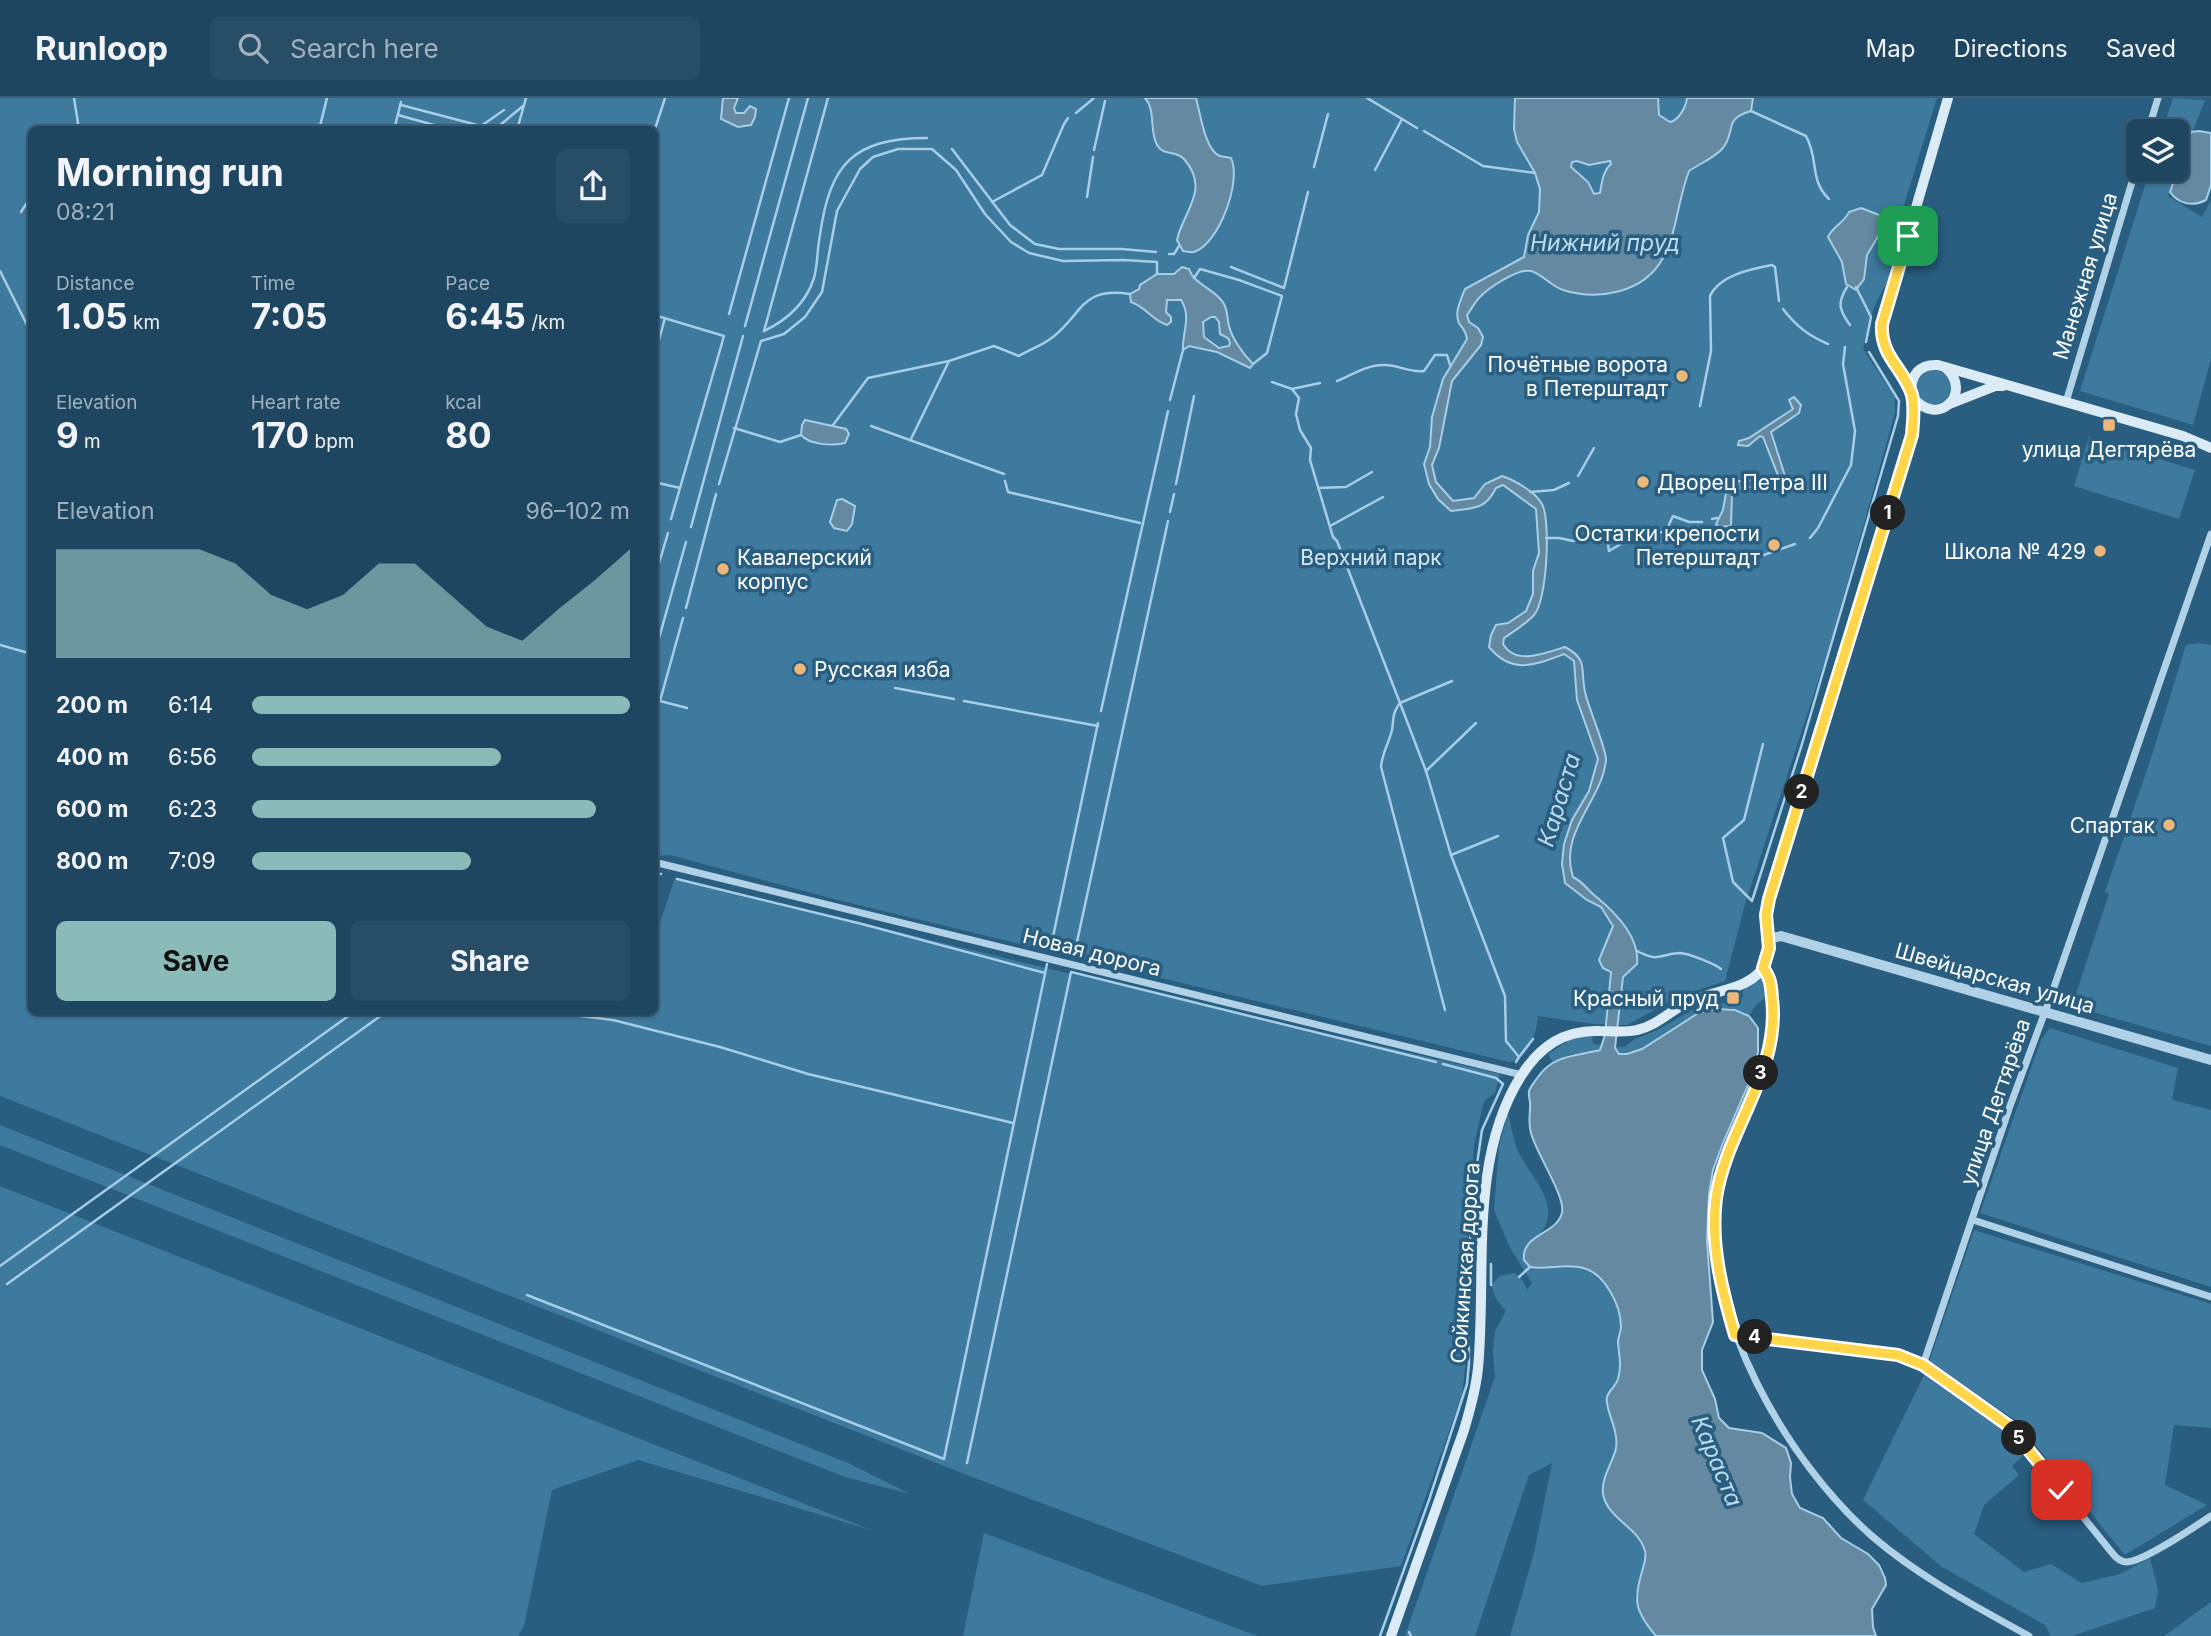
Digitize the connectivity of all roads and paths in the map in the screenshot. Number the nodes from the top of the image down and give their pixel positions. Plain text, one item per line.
1 (1948, 98) edge
2 (2158, 98) edge
3 (2152, 119) edge
4 (2132, 182) edge
5 (1942, 366) junction
6 (2013, 386) junction
7 (1911, 394) junction
8 (2066, 402) junction
9 (1948, 405) junction
10 (1912, 435) junction
11 (2211, 448) edge
12 (2211, 534) edge
13 (658, 863) edge
14 (1768, 939) junction
15 (1763, 968) junction
16 (2045, 1013) junction
17 (2211, 1060) edge
18 (1522, 1075) junction
19 (1973, 1220) junction
20 (2211, 1297) edge
21 (1735, 1335) junction
22 (1923, 1365) junction
23 (2211, 1516) edge
24 (1391, 1636) edge
25 (2029, 1636) edge

1 - 7 main road
2 - 3 street
4 - 8 street, Манежная улица
5 - 6 main road
5 - 7 main road
5 - 9 main road
6 - 8 main road
6 - 9 main road
7 - 9 main road
7 - 10 main road
8 - 11 main road
9 - 10 main road
10 - 14 main road
12 - 16 street, улица Дегтярёва
13 - 18 street, Новая дорога
14 - 15 main road
14 - 16 street, Швейцарская улица
15 - 18 main road, Сойкинская дорога
15 - 21 street
16 - 17 street, Швейцарская улица
16 - 19 street, улица Дегтярёва
18 - 24 main road, Сойкинская дорога
19 - 20 street
19 - 22 street, улица Дегтярёва
21 - 22 street
21 - 25 street
22 - 23 street

